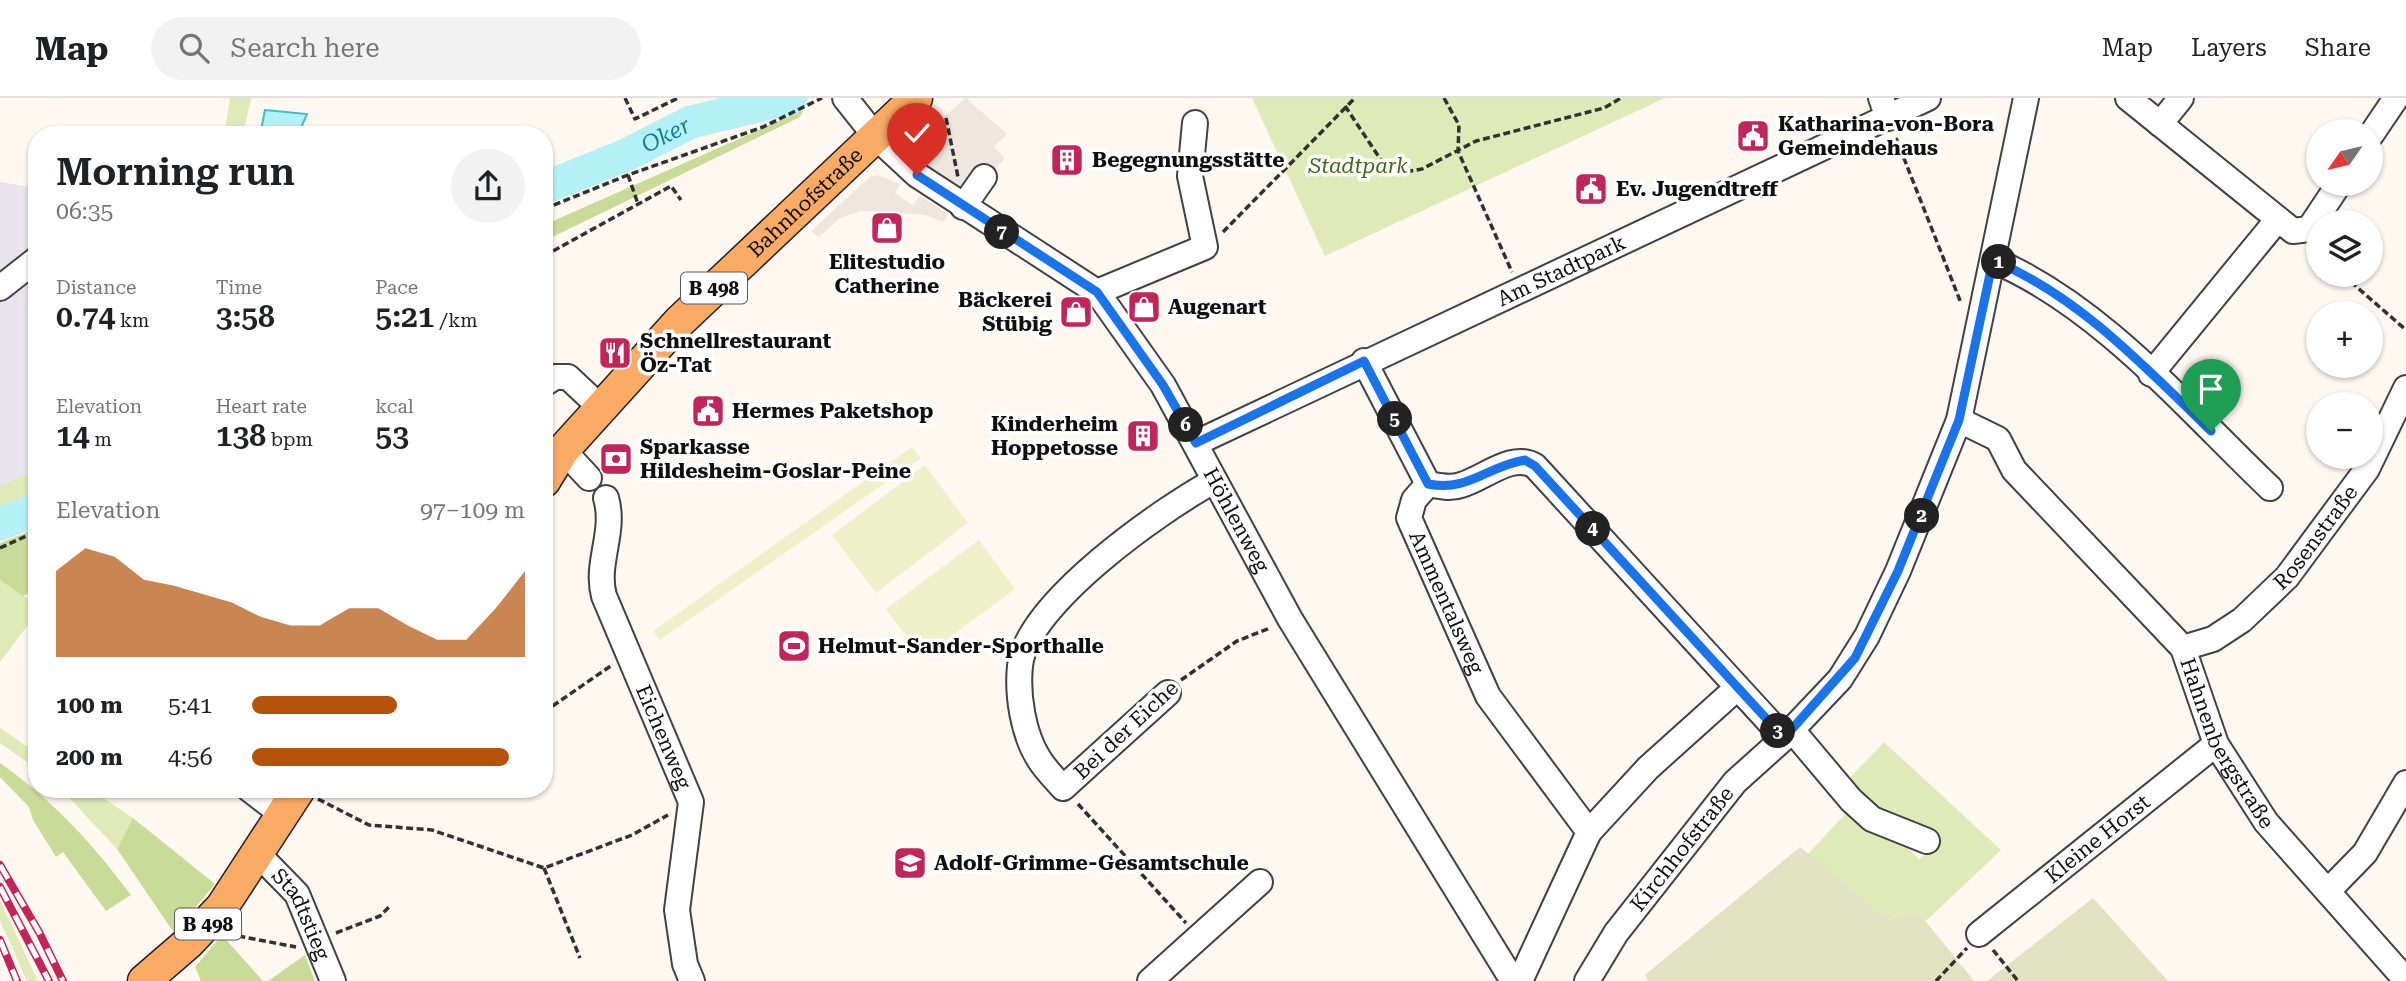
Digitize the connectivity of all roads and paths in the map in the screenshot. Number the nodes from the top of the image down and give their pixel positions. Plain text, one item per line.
1 (625, 98) edge
2 (678, 98) edge
3 (822, 98) edge
4 (845, 98) edge
5 (916, 98) edge
6 (1355, 98) edge
7 (1444, 98) edge
8 (1621, 98) edge
9 (1928, 98) edge
10 (2026, 98) edge
11 (2128, 98) edge
12 (2181, 98) edge
13 (2396, 98) edge
14 (1345, 106) junction
15 (1885, 108) edge
16 (946, 118) dead end
17 (2382, 119) edge
18 (1195, 122) dead end
19 (2161, 124) junction
20 (876, 137) junction
21 (1458, 151) junction
22 (628, 175) junction
23 (984, 177) dead end
24 (2331, 196) edge
25 (681, 200) dead end
26 (638, 204) junction
27 (553, 205) edge
28 (963, 207) junction
29 (2286, 225) junction
30 (1205, 247) junction
31 (553, 251) edge
32 (1993, 260) junction
33 (28, 266) edge
34 (2357, 287) edge
35 (0, 289) edge
36 (1520, 289) junction
37 (1097, 292) junction
38 (1980, 320) junction
39 (2406, 330) edge
40 (1364, 361) junction
41 (2151, 373) junction
42 (553, 378) edge
43 (2406, 388) edge
44 (601, 408) junction
45 (1959, 420) junction
46 (1196, 443) junction
47 (554, 456) edge
48 (589, 478) dead end
49 (1214, 481) junction
50 (1428, 484) junction
51 (2270, 488) dead end
52 (606, 498) dead end
53 (28, 535) edge
54 (0, 548) edge
55 (1290, 619) junction
56 (2183, 648) junction
57 (628, 654) junction
58 (1737, 688) junction
59 (1168, 693) joint
60 (553, 706) edge
61 (1788, 734) junction
62 (2217, 744) junction
63 (2406, 783) edge
64 (1063, 788) junction
65 (298, 799) edge
66 (691, 802) junction
67 (1590, 832) junction
68 (1927, 841) dead end
69 (259, 855) junction
70 (544, 868) junction
71 (1259, 882) dead end
72 (2328, 891) junction
73 (390, 906) dead end
74 (219, 933) dead end
75 (1979, 934) junction
76 (1199, 937) junction
77 (320, 946) junction
78 (580, 958) dead end
79 (2406, 980) edge
80 (144, 981) edge
81 (333, 981) edge
82 (692, 981) edge
83 (1150, 981) edge
84 (1513, 981) edge
85 (1520, 981) edge
86 (1587, 981) edge
87 (1936, 981) edge
88 (2018, 981) edge

1 - 2 path
3 - 22 path
4 - 20 street, Höhlenweg
5 - 20 main road, B 498
6 - 14 path
7 - 21 path
8 - 21 path
9 - 15 street, Am Stadtpark
10 - 32 street, Kirchhofstraße
11 - 19 street
12 - 19 street
13 - 17 street
14 - 21 path
14 - 30 path
15 - 36 street, Am Stadtpark
15 - 38 path
16 - 28 path
18 - 30 street
19 - 29 street
20 - 28 street, Höhlenweg
20 - 44 main road, Bahnhofstraße / B 498
21 - 36 path
22 - 26 path
22 - 27 path
23 - 28 street
24 - 29 street
25 - 26 path
26 - 31 path
28 - 37 street, Höhlenweg
29 - 41 street
30 - 37 street
32 - 38 street, Kirchhofstraße
32 - 41 street
33 - 35 street
34 - 39 path
36 - 40 street, Am Stadtpark
37 - 46 street, Höhlenweg
38 - 45 street, Kirchhofstraße
40 - 46 street, Am Stadtpark
40 - 50 street
41 - 51 street
42 - 44 street
43 - 56 street, Rosenstraße
44 - 47 main road, Bahnhofstraße / B 498
45 - 56 street, Hahnenbergstraße
45 - 61 street, Kirchhofstraße
46 - 49 street, Höhlenweg
47 - 48 street
49 - 55 street, Höhlenweg
49 - 64 street, Bei der Eiche
50 - 58 street
50 - 67 street, Ammentalsweg
52 - 57 street, Eichenweg
53 - 54 path
55 - 59 path, Bei der Eiche
55 - 84 street, Höhlenweg
56 - 62 street, Hahnenbergstraße
57 - 60 path
57 - 66 street, Eichenweg
58 - 61 street
58 - 67 street
59 - 64 street, Bei der Eiche
61 - 68 street
61 - 86 street, Kirchhofstraße
62 - 72 street, Hahnenbergstraße
62 - 75 street, Kleine Horst
63 - 72 street
64 - 76 path
65 - 69 main road, B 498
65 - 70 path
66 - 70 path
66 - 82 street, Eichenweg
67 - 85 street
69 - 77 street, Stadtstieg
69 - 80 main road, B 498
70 - 78 path
71 - 76 street
72 - 79 street, Hahnenbergstraße
73 - 77 path
74 - 77 path
75 - 87 path
75 - 88 path
76 - 83 street
77 - 81 street, Stadtstieg

